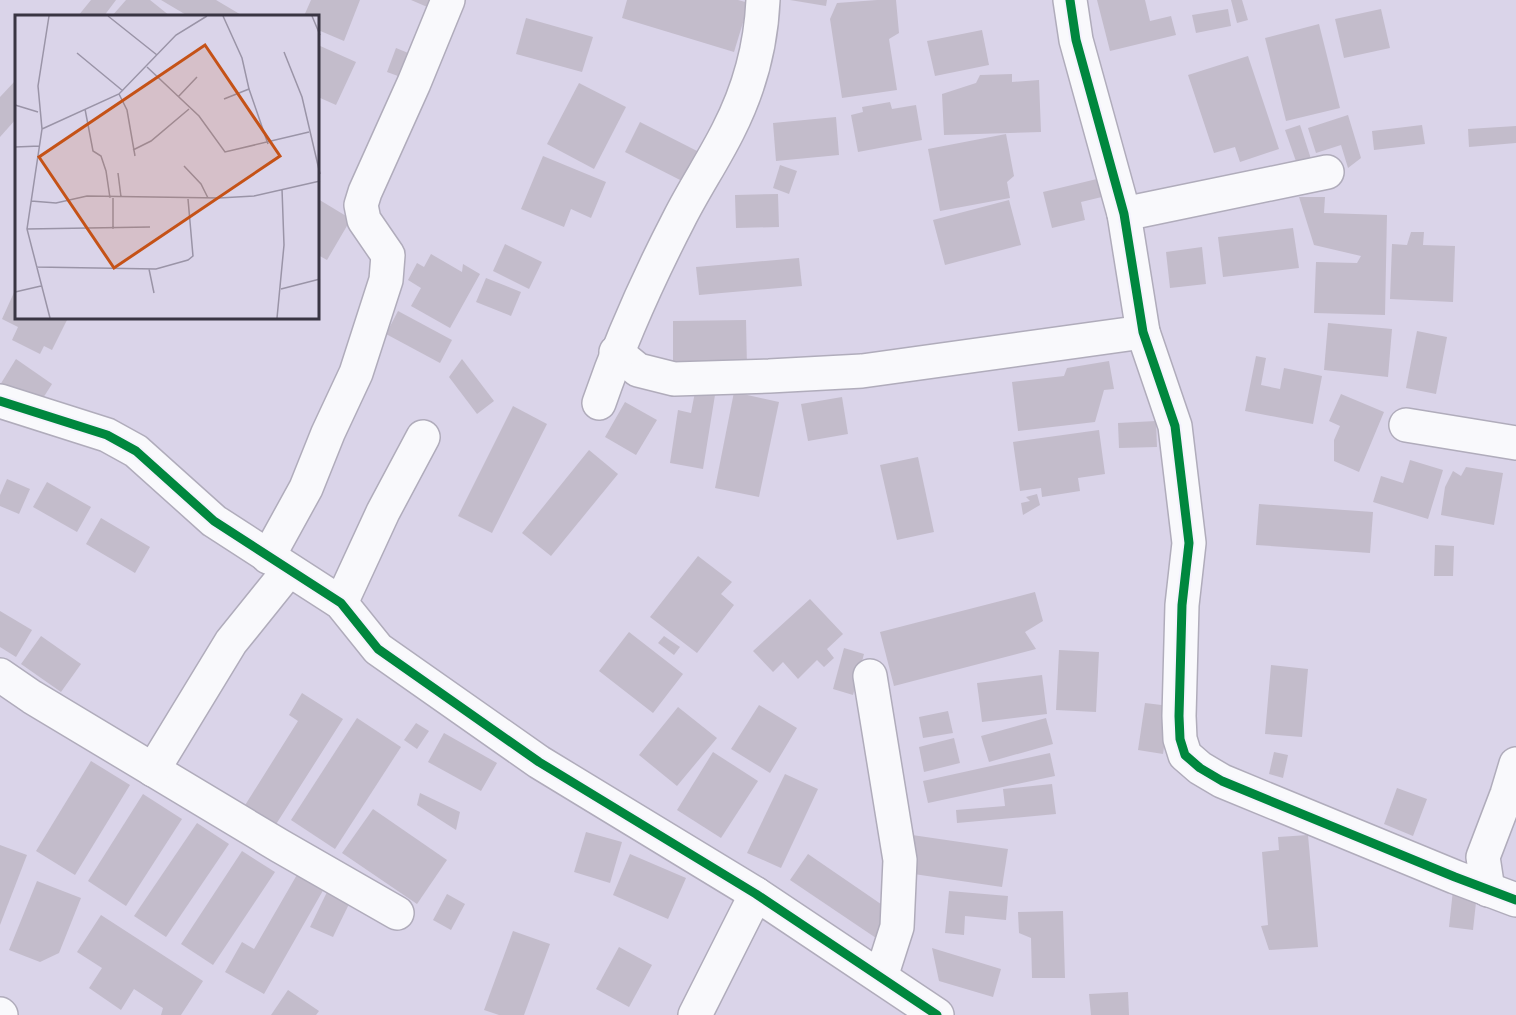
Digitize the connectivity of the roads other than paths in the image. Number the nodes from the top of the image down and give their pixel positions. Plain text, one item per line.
1 (448, 0) edge
2 (763, 0) edge
3 (1070, 0) edge
4 (1327, 172) dead end
5 (1124, 214) junction
6 (1143, 332) junction
7 (616, 352) junction
8 (0, 401) edge
9 (599, 403) dead end
10 (1406, 425) dead end
11 (423, 436) dead end
12 (1516, 443) edge
13 (279, 564) junction
14 (341, 603) junction
15 (0, 675) edge
16 (870, 676) dead end
17 (1516, 764) edge
18 (153, 770) junction
19 (1483, 857) junction
20 (1455, 877) junction
21 (756, 894) junction
22 (1502, 895) edge
23 (397, 913) dead end
24 (881, 977) junction
25 (695, 1015) edge
26 (937, 1015) edge

1 - 13 street
2 - 7 street
3 - 5 street
4 - 5 street
5 - 6 street
6 - 7 street
6 - 20 street
7 - 9 street
8 - 13 street
10 - 12 street
11 - 14 street
13 - 14 street
13 - 18 street
14 - 21 street
15 - 18 street
16 - 24 street
17 - 19 street
18 - 23 street
19 - 20 street
19 - 22 street
20 - 22 street
21 - 24 street
21 - 25 street
24 - 26 street

